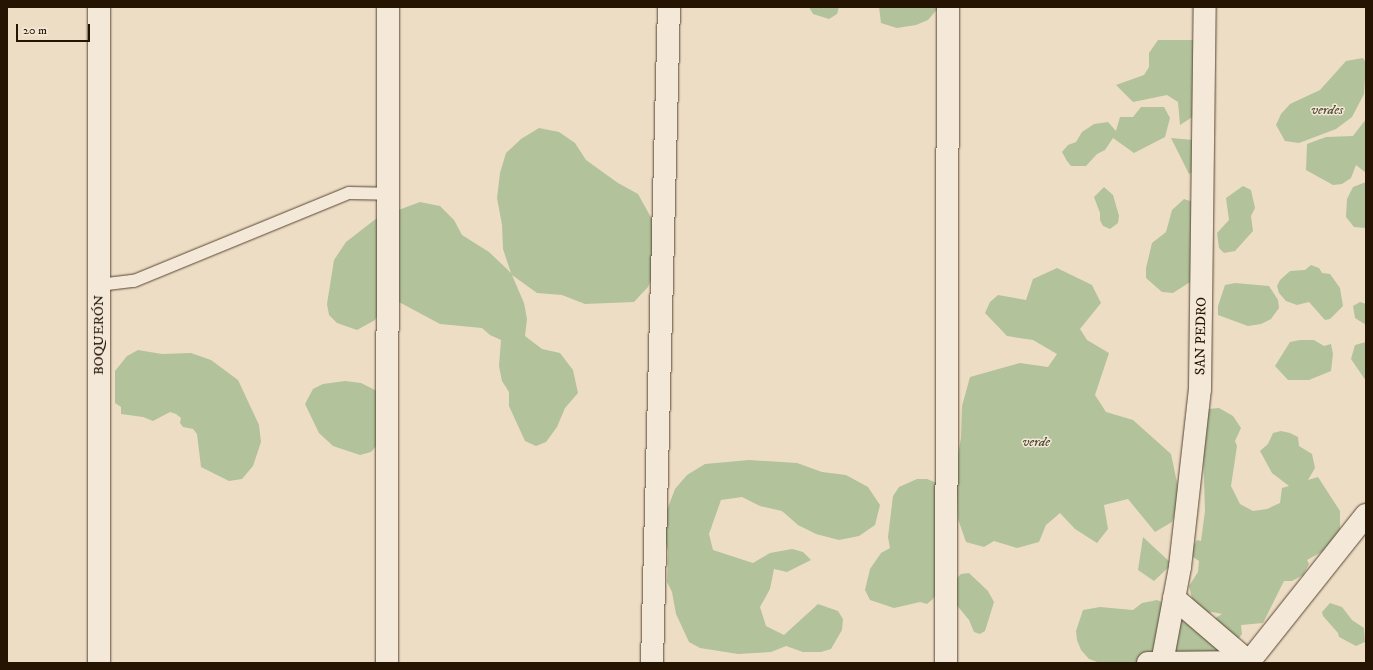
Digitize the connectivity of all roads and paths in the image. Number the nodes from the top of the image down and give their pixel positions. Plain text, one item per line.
1 (99, 7) edge
2 (388, 7) edge
3 (669, 7) edge
4 (948, 7) edge
5 (1205, 7) edge
6 (388, 194) junction
7 (99, 285) junction
8 (1366, 515) edge
9 (1174, 598) junction
10 (1250, 662) edge
11 (99, 663) edge
12 (387, 663) edge
13 (652, 663) edge
14 (946, 663) edge
15 (1158, 663) edge

1 - 7 street, BOQUERÓN
2 - 6 street
3 - 13 street
4 - 14 street
5 - 9 street, SAN PEDRO
6 - 7 lane
6 - 12 street
7 - 11 street, BOQUERÓN
8 - 10 street
9 - 10 street
9 - 15 street, SAN PEDRO
10 - 15 street

